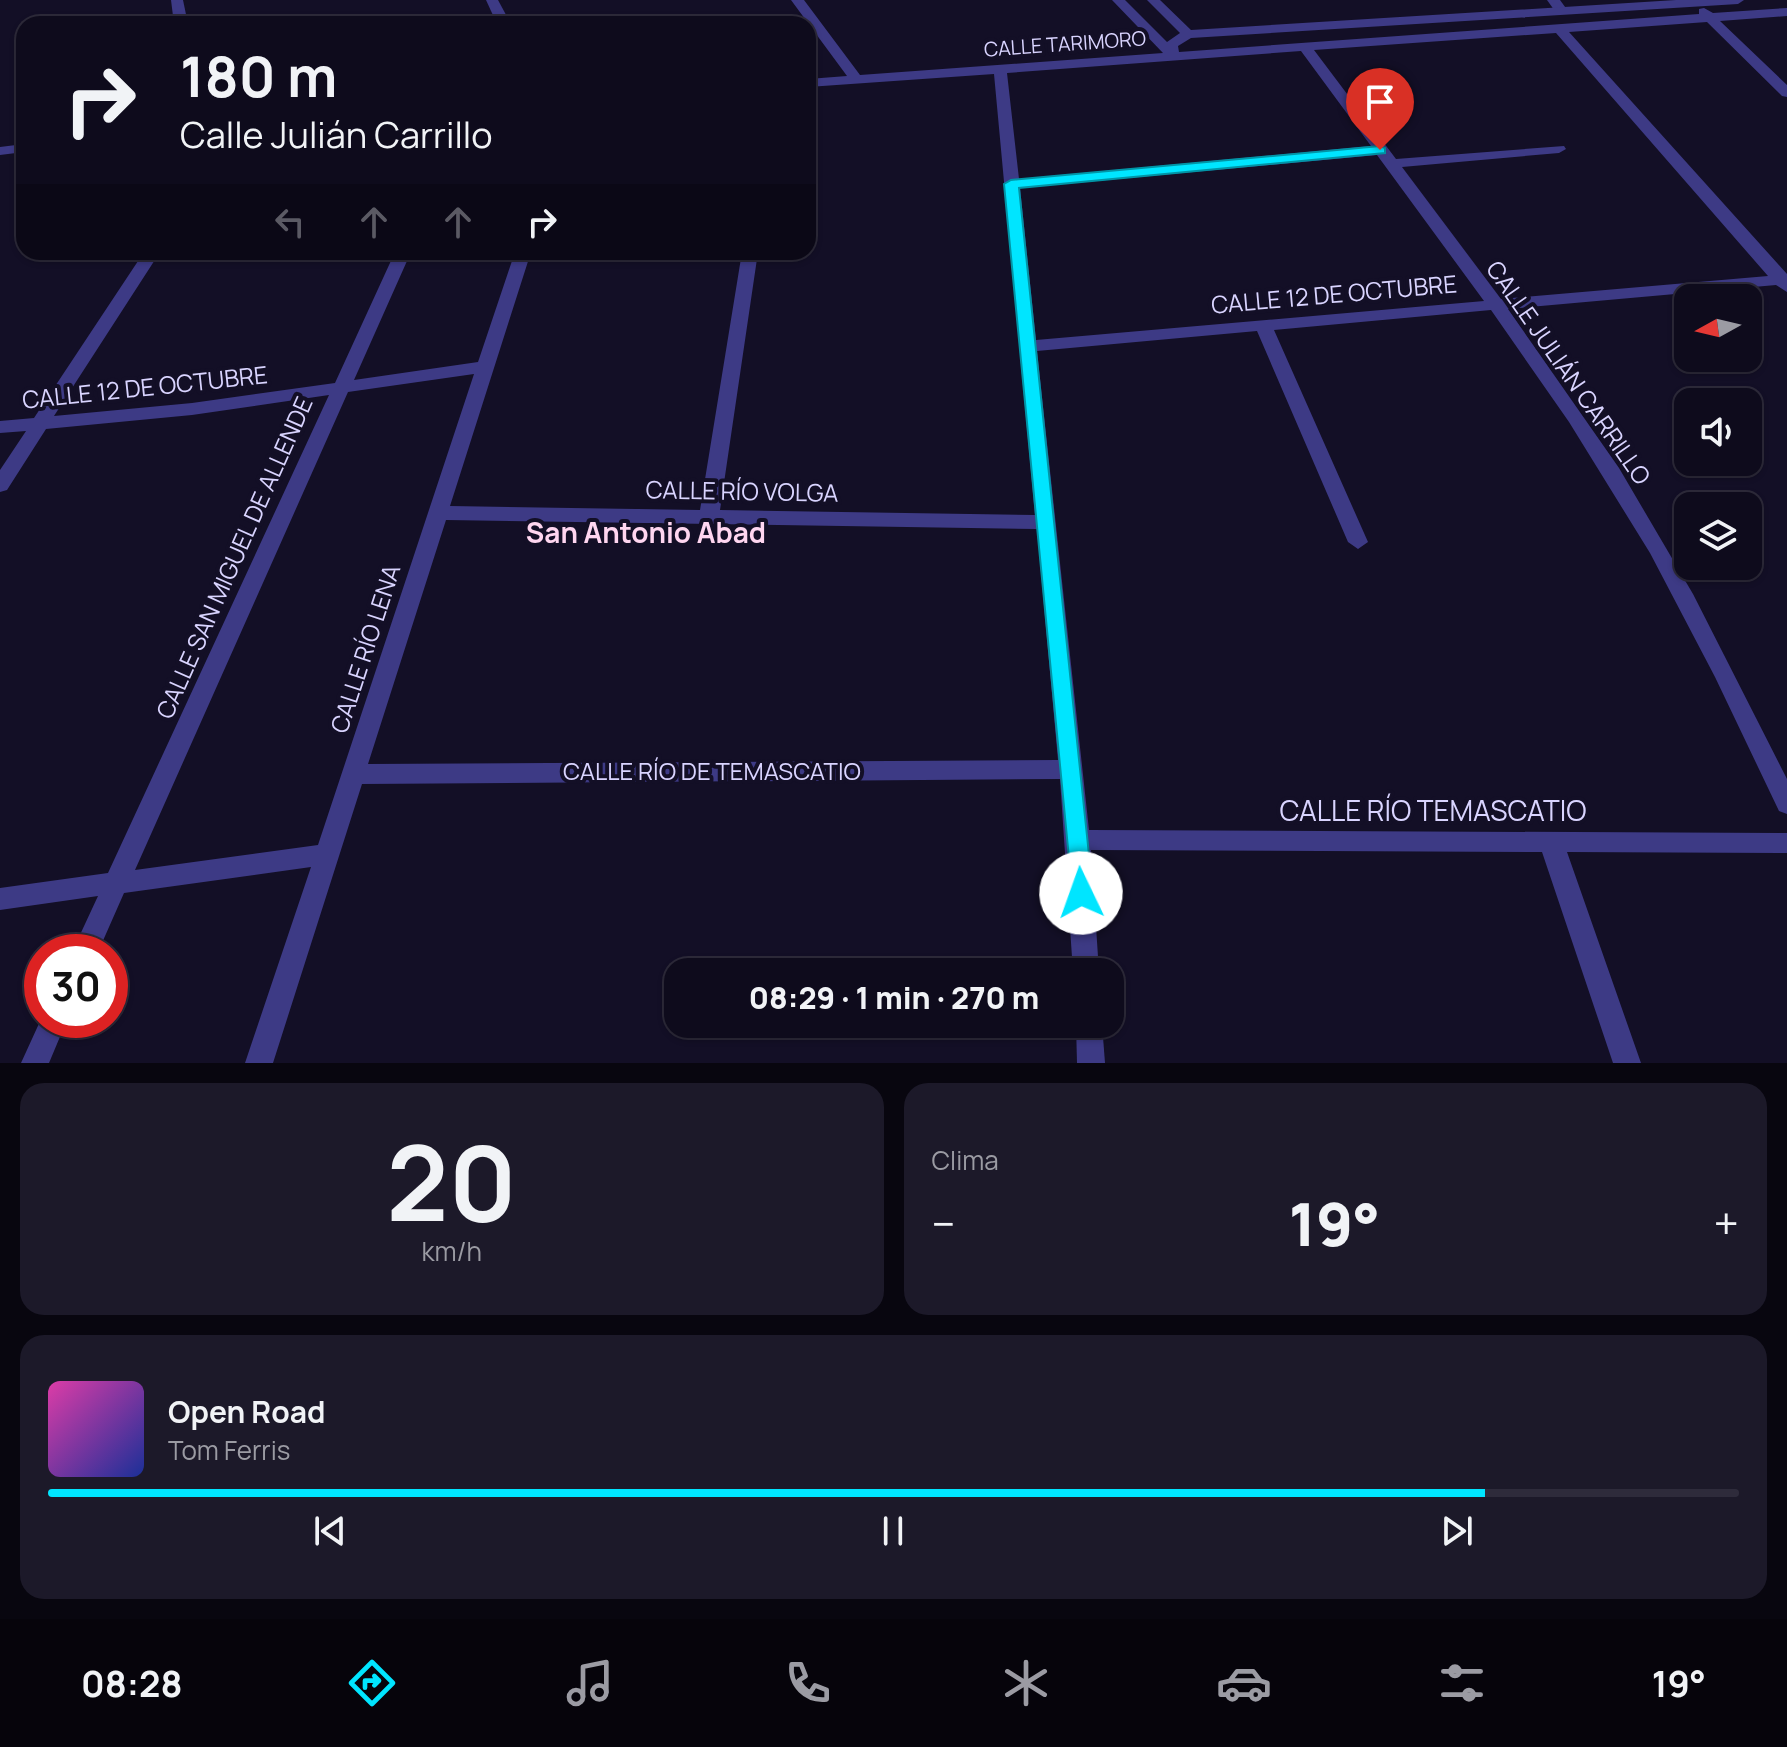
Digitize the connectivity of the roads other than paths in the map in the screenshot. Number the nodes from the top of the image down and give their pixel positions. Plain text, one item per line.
1 (1118, 0) edge
2 (1153, 0) edge
3 (1738, 0) edge
4 (1692, 1) edge
5 (1557, 5) edge
6 (1787, 12) edge
7 (1710, 18) junction
8 (816, 25) edge
9 (1559, 28) junction
10 (1188, 34) junction
11 (1304, 46) junction
12 (1173, 56) junction
13 (1000, 68) junction
14 (857, 80) junction
15 (816, 83) edge
16 (1787, 93) edge
17 (1559, 149) dead end
18 (1385, 157) junction
19 (1011, 184) junction
20 (147, 260) edge
21 (399, 260) edge
22 (520, 260) edge
23 (749, 260) edge
24 (1785, 282) edge
25 (1493, 305) junction
26 (1263, 325) junction
27 (1028, 346) junction
28 (485, 367) junction
29 (341, 389) junction
30 (40, 425) junction
31 (0, 427) edge
32 (0, 485) edge
33 (438, 513) junction
34 (709, 517) junction
35 (1046, 522) junction
36 (1358, 542) dead end
37 (1071, 769) junction
38 (353, 774) junction
39 (1787, 804) edge
40 (1078, 840) junction
41 (1551, 842) junction
42 (1787, 843) edge
43 (327, 854) junction
44 (115, 886) junction
45 (0, 899) edge
46 (93, 934) edge
47 (1085, 958) edge
48 (46, 1038) edge
49 (1090, 1038) edge
50 (35, 1063) edge
51 (259, 1063) edge
52 (1091, 1063) edge
53 (1627, 1063) edge

1 - 12 street
2 - 10 street
3 - 4 street
4 - 5 street
4 - 7 street
5 - 10 street
6 - 7 street
7 - 9 street
7 - 16 street
8 - 14 street
9 - 11 street
9 - 24 street
10 - 12 street, CALLE TARIMORO
11 - 12 street
11 - 18 street, CALLE JULIÁN CARRILLO
12 - 13 street, CALLE TARIMORO
13 - 14 street, CALLE TARIMORO
13 - 19 street
14 - 15 street, CALLE TARIMORO
17 - 18 street
18 - 19 street
18 - 25 street, CALLE JULIÁN CARRILLO
19 - 27 street
20 - 30 street
21 - 29 street, CALLE SAN MIGUEL DE ALLENDE
22 - 28 street, CALLE RÍO LENA
23 - 34 street
24 - 25 street, CALLE 12 DE OCTUBRE
25 - 26 street, CALLE 12 DE OCTUBRE
25 - 39 street, CALLE JULIÁN CARRILLO
26 - 27 street, CALLE 12 DE OCTUBRE
26 - 36 street
27 - 35 street
28 - 29 street, CALLE 12 DE OCTUBRE
28 - 33 street, CALLE RÍO LENA
29 - 30 street, CALLE 12 DE OCTUBRE
29 - 44 street, CALLE SAN MIGUEL DE ALLENDE
30 - 31 street, CALLE 12 DE OCTUBRE
30 - 32 street
33 - 34 street, CALLE RÍO VOLGA
33 - 38 street, CALLE RÍO LENA
34 - 35 street, CALLE RÍO VOLGA
35 - 37 street
37 - 38 street, CALLE RÍO DE TEMASCATIO
37 - 40 street
38 - 43 street, CALLE RÍO LENA
40 - 41 street, CALLE RÍO TEMASCATIO
40 - 47 street
41 - 42 street, CALLE RÍO TEMASCATIO
41 - 53 street
43 - 44 street
43 - 51 street, CALLE RÍO LENA
44 - 45 street
44 - 46 street, CALLE SAN MIGUEL DE ALLENDE
48 - 50 street
49 - 52 street

